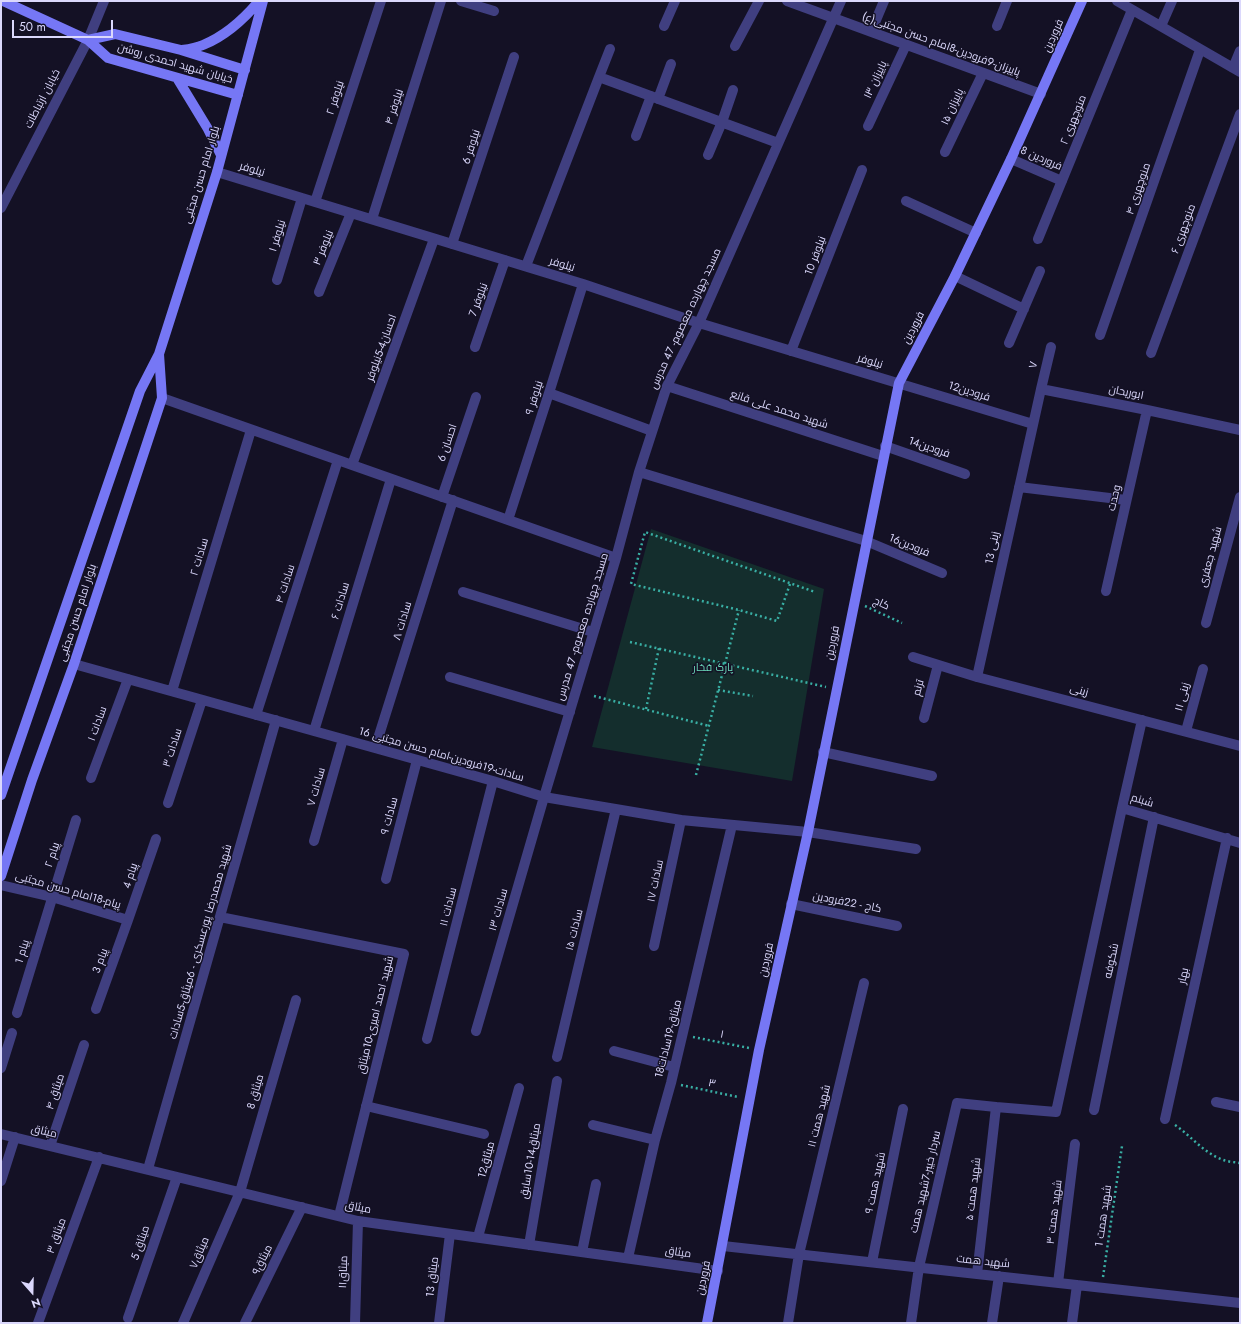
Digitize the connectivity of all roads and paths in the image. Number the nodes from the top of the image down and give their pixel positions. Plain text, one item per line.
1 (3, 1) edge
2 (104, 1) edge
3 (259, 1) edge
4 (263, 1) edge
5 (381, 1) edge
6 (441, 1) edge
7 (461, 1) edge
8 (675, 1) edge
9 (759, 1) edge
10 (787, 1) edge
11 (841, 1) edge
12 (884, 1) edge
13 (1007, 1) edge
14 (1082, 1) edge
15 (1117, 1) edge
16 (1172, 1) edge
17 (1132, 10) junction
18 (494, 11) dead end
19 (834, 18) junction
20 (664, 26) dead end
21 (997, 26) dead end
22 (1161, 26) junction
23 (871, 32) junction
24 (88, 40) junction
25 (906, 45) junction
26 (735, 46) dead end
27 (610, 49) dead end
28 (181, 50) junction
29 (1200, 50) junction
30 (1240, 51) edge
31 (514, 57) dead end
32 (671, 64) dead end
33 (245, 70) junction
34 (1236, 70) edge
35 (983, 73) junction
36 (178, 78) junction
37 (599, 78) junction
38 (733, 90) dead end
39 (1041, 94) junction
40 (238, 95) junction
41 (655, 98) junction
42 (1240, 114) edge
43 (722, 122) junction
44 (868, 126) dead end
45 (636, 136) dead end
46 (778, 143) junction
47 (945, 152) dead end
48 (221, 155) junction
49 (708, 155) dead end
50 (1011, 159) junction
51 (862, 170) dead end
52 (217, 172) junction
53 (1062, 181) junction
54 (302, 198) junction
55 (906, 201) dead end
56 (315, 202) junction
57 (1, 208) edge
58 (350, 213) junction
59 (372, 219) junction
60 (976, 233) junction
61 (434, 239) junction
62 (1038, 239) dead end
63 (452, 244) junction
64 (505, 260) junction
65 (526, 266) junction
66 (1040, 271) dead end
67 (955, 276) junction
68 (277, 280) dead end
69 (583, 284) junction
70 (319, 292) dead end
71 (1024, 309) junction
72 (699, 323) junction
73 (1100, 335) dead end
74 (1009, 343) dead end
75 (1051, 346) dead end
76 (474, 347) dead end
77 (791, 351) junction
78 (1151, 353) dead end
79 (159, 354) junction
80 (899, 383) junction
81 (667, 386) junction
82 (1041, 389) junction
83 (549, 393) junction
84 (476, 397) dead end
85 (162, 398) junction
86 (1147, 410) junction
87 (1033, 424) junction
88 (251, 430) junction
89 (1240, 430) edge
90 (652, 431) junction
91 (885, 446) junction
92 (883, 456) junction
93 (338, 460) junction
94 (352, 465) junction
95 (639, 472) junction
96 (965, 474) dead end
97 (391, 479) junction
98 (1019, 487) junction
99 (442, 497) junction
100 (1240, 497) edge
101 (453, 500) junction
102 (1126, 500) junction
103 (508, 520) junction
104 (866, 542) junction
105 (616, 558) junction
106 (942, 573) dead end
107 (790, 584) junction
108 (1106, 591) dead end
109 (464, 592) dead end
110 (815, 592) dead end
111 (854, 601) junction
112 (739, 610) junction
113 (902, 622) dead end
114 (1206, 623) dead end
115 (593, 632) junction
116 (630, 642) dead end
117 (660, 648) junction
118 (913, 657) dead end
119 (725, 663) junction
120 (74, 664) junction
121 (938, 665) junction
122 (1203, 669) dead end
123 (450, 677) dead end
124 (977, 677) junction
125 (128, 679) junction
126 (718, 690) junction
127 (836, 690) junction
128 (172, 691) junction
129 (594, 696) dead end
130 (753, 696) dead end
131 (202, 700) junction
132 (646, 709) junction
133 (570, 712) junction
134 (256, 715) junction
135 (924, 718) dead end
136 (276, 720) junction
137 (1142, 720) junction
138 (709, 726) junction
139 (314, 731) junction
140 (1186, 731) junction
141 (343, 739) junction
142 (1240, 746) edge
143 (375, 748) junction
144 (823, 752) junction
145 (417, 760) junction
146 (696, 775) dead end
147 (932, 776) dead end
148 (91, 778) dead end
149 (493, 781) junction
150 (1, 795) edge
151 (544, 797) junction
152 (168, 803) dead end
153 (1122, 808) junction
154 (616, 809) junction
155 (1154, 817) junction
156 (76, 820) dead end
157 (681, 820) junction
158 (732, 825) junction
159 (808, 832) junction
160 (1226, 838) junction
161 (156, 839) dead end
162 (314, 841) dead end
163 (1240, 844) edge
164 (916, 849) dead end
165 (1, 876) edge
166 (386, 879) dead end
167 (1, 885) edge
168 (52, 897) junction
169 (791, 904) junction
170 (220, 917) junction
171 (128, 920) junction
172 (897, 926) dead end
173 (654, 946) dead end
174 (864, 983) dead end
175 (296, 1000) dead end
176 (96, 1009) dead end
177 (17, 1014) dead end
178 (476, 1031) dead end
179 (12, 1033) dead end
180 (682, 1035) junction
181 (427, 1040) dead end
182 (84, 1045) dead end
183 (759, 1050) junction
184 (614, 1051) dead end
185 (557, 1057) dead end
186 (674, 1067) junction
187 (1, 1068) edge
188 (557, 1081) dead end
189 (671, 1083) junction
190 (519, 1088) dead end
191 (750, 1100) junction
192 (1216, 1102) dead end
193 (366, 1106) junction
194 (996, 1107) junction
195 (1240, 1107) edge
196 (903, 1109) dead end
197 (1094, 1110) dead end
198 (1165, 1119) joint
199 (593, 1125) dead end
200 (1, 1134) edge
201 (484, 1134) dead end
202 (15, 1137) junction
203 (655, 1140) junction
204 (1075, 1144) dead end
205 (50, 1146) junction
206 (1122, 1146) dead end
207 (99, 1158) junction
208 (1240, 1163) edge
209 (148, 1169) junction
210 (177, 1177) junction
211 (1, 1181) edge
212 (596, 1184) dead end
213 (240, 1192) junction
214 (302, 1207) junction
215 (339, 1216) junction
216 (358, 1221) junction
217 (450, 1234) junction
218 (478, 1238) junction
219 (529, 1245) junction
220 (723, 1246) junction
221 (582, 1252) junction
222 (799, 1254) junction
223 (628, 1258) junction
224 (872, 1262) junction
225 (919, 1267) junction
226 (718, 1271) junction
227 (977, 1274) junction
228 (999, 1276) junction
229 (1058, 1283) junction
230 (1077, 1285) junction
231 (1102, 1288) junction
232 (1240, 1303) edge
233 (128, 1318) dead end
234 (38, 1323) edge
235 (183, 1323) edge
236 (245, 1323) edge
237 (355, 1323) edge
238 (439, 1323) edge
239 (707, 1323) edge
240 (788, 1323) edge
241 (911, 1323) edge
242 (992, 1323) edge
243 (1072, 1323) edge

1 - 24 street, خیابان شهید احمدی روشن
2 - 24 street, خیابان ارتباطات
3 - 28 street
4 - 33 street, بلوار امام حسن مجتبی
5 - 56 street, نیلوفر ۲
6 - 59 street, نیلوفر ۴
7 - 18 street
8 - 20 street
9 - 26 street
10 - 19 street, پاییزان-9فرودین-8امام حسن مجتبی(ع)
11 - 19 street, مسجد چهارده معصوم- 47 مدرس
12 - 23 street
13 - 21 street
14 - 39 street, فروردین
15 - 17 street
16 - 22 street
17 - 22 street
17 - 53 street, منوچهری ۲
19 - 23 street, پاییزان-9فرودین-8امام حسن مجتبی(ع)
19 - 46 street, مسجد چهارده معصوم- 47 مدرس
22 - 29 street
23 - 25 street, پاییزان-9فرودین-8امام حسن مجتبی(ع)
24 - 28 street, خیابان شهید احمدی روشن
24 - 36 street, خیابان شهید احمدی روشن
24 - 57 street, خیابان ارتباطات
25 - 35 street, پاییزان-9فرودین-8امام حسن مجتبی(ع)
25 - 44 street, پاییزان ۱۳
27 - 37 street
28 - 33 street, خیابان شهید احمدی روشن
29 - 34 street
29 - 73 street, منوچهری ۴
30 - 34 street
31 - 63 street, نیلوفر 6
32 - 41 street
33 - 40 street, بلوار امام حسن مجتبی
35 - 39 street, پاییزان-9فرودین-8امام حسن مجتبی(ع)
35 - 47 street, پاییزان ۱۵
36 - 40 street, خیابان شهید احمدی روشن
36 - 48 street
37 - 41 street
37 - 65 street
38 - 43 street
39 - 50 street, فروردین
40 - 48 street, بلوار امام حسن مجتبی
41 - 43 street
41 - 45 street
42 - 78 street, منوچهری ۶
43 - 46 street
43 - 49 street
46 - 72 street, مسجد چهارده معصوم- 47 مدرس
48 - 52 street, بلوار امام حسن مجتبی
50 - 53 street, 8 فروردین
50 - 60 street, فروردین
51 - 77 street, نیلوفر 10
52 - 54 street, نیلوفر
52 - 79 street, بلوار امام حسن مجتبی
53 - 62 street, منوچهری ۲
54 - 56 street, نیلوفر
54 - 68 street, نیلوفر ۱
55 - 60 street
56 - 58 street, نیلوفر
58 - 59 street, نیلوفر
58 - 70 street, نیلوفر ۳
59 - 61 street, نیلوفر
60 - 67 street, فروردین
61 - 63 street, نیلوفر
61 - 94 street, احسان4-5نیلوفر
63 - 64 street, نیلوفر
64 - 65 street, نیلوفر
64 - 76 street, نیلوفر 7
65 - 69 street, نیلوفر
66 - 71 street
67 - 71 street
67 - 80 street, فروردین
69 - 72 street, نیلوفر
69 - 83 street, نیلوفر ۹
71 - 74 street
72 - 77 street, نیلوفر
72 - 81 street, مسجد چهارده معصوم- 47 مدرس
75 - 82 street, ۷
77 - 80 street, نیلوفر
79 - 85 street, بلوار امام حسن مجتبی
79 - 150 street, بلوار امام حسن مجتبی
80 - 87 street, 12فرودین
80 - 91 street, فروردین
81 - 90 street, مسجد چهارده معصوم- 47 مدرس
81 - 92 street, شهید محمد علی قانع
82 - 86 street, ابوریحان
82 - 87 street
83 - 90 street
83 - 103 street, نیلوفر ۹
84 - 99 street, احسان 6
85 - 88 street
85 - 120 street, بلوار امام حسن مجتبی
86 - 89 street, ابوریحان
86 - 102 street, وحدت
87 - 98 street, زینی 13
88 - 93 street
88 - 128 street, سادات ۲
90 - 95 street, مسجد چهارده معصوم- 47 مدرس
91 - 92 street, فروردین
91 - 96 street, 14فرودین
92 - 104 street, فروردین
93 - 94 street
93 - 134 street, سادات ۴
94 - 97 street
95 - 104 street, 16فرودین
95 - 105 street, مسجد چهارده معصوم- 47 مدرس
97 - 99 street
97 - 139 street, سادات ۶
98 - 102 street
98 - 124 street, زینی 13
99 - 101 street
100 - 114 street, شهید جعفری
101 - 103 street
101 - 143 street, سادات ۸
102 - 108 street, وحدت
103 - 105 street
104 - 106 street, 16فرودین
104 - 111 street, فروردین
105 - 115 street, مسجد چهارده معصوم- 47 مدرس
107 - 110 path
107 - 112 path
107 - 112 path
109 - 115 street
111 - 113 path, کاج
111 - 127 street, فروردین
112 - 119 path
115 - 133 street, مسجد چهارده معصوم- 47 مدرس
116 - 117 path
117 - 119 path
117 - 132 path
118 - 121 street, زینی
119 - 126 path
119 - 127 path
120 - 125 street, سادات-19فرودین-امام حسن مجتبی 16
120 - 165 street, بلوار امام حسن مجتبی
121 - 124 street, زینی
121 - 135 street, ترنم
122 - 140 street, زینی ۱۱
123 - 133 street
124 - 137 street, زینی
125 - 128 street, سادات-19فرودین-امام حسن مجتبی 16
125 - 148 street, سادات ‍‍۱
126 - 130 path
126 - 138 path
127 - 144 street, فروردین
128 - 131 street, سادات-19فرودین-امام حسن مجتبی 16
129 - 132 path
131 - 134 street, سادات-19فرودین-امام حسن مجتبی 16
131 - 152 street, سادات ۳
132 - 138 path
133 - 151 street, مسجد چهارده معصوم- 47 مدرس
134 - 136 street, سادات-19فرودین-امام حسن مجتبی 16
136 - 139 street, سادات-19فرودین-امام حسن مجتبی 16
136 - 170 street, شهید محمدرضا پورعسکری - 6میثاق-5سادات
137 - 140 street, زینی
137 - 153 street, شبنم
138 - 146 path
139 - 141 street, سادات-19فرودین-امام حسن مجتبی 16
140 - 142 street, زینی
141 - 143 street, سادات-19فرودین-امام حسن مجتبی 16
141 - 162 street, سادات ۷
143 - 145 street, سادات-19فرودین-امام حسن مجتبی 16
144 - 147 street
144 - 159 street, فروردین
145 - 149 street, سادات-19فرودین-امام حسن مجتبی 16
145 - 166 street, سادات ۹
149 - 151 street, سادات-19فرودین-امام حسن مجتبی 16
149 - 181 street, سادات ۱۱
151 - 154 street, سادات-19فرودین-امام حسن مجتبی 16
151 - 178 street, سادات ۱۳
153 - 155 street, شبنم
153 - 194 street
154 - 157 street, سادات-19فرودین-امام حسن مجتبی 16
154 - 185 street, سادات ۱۵
155 - 160 street, شبنم
155 - 197 street, شکوفه
156 - 168 street, پیام ۲
157 - 158 street, سادات-19فرودین-امام حسن مجتبی 16
157 - 173 street, سادات ۱۷
158 - 159 street, سادات-19فرودین-امام حسن مجتبی 16
158 - 180 street, 18میثاق-19سادات
159 - 164 street, سادات-19فرودین-امام حسن مجتبی 16
159 - 169 street, فروردین
160 - 163 street, شبنم
160 - 198 street, بهار
161 - 171 street, پیام 4
167 - 168 street, پیام-18امام حسن مجتبی
168 - 171 street, پیام-18امام حسن مجتبی
168 - 177 street, پیام 1
169 - 172 street, کاج - 22فرودین
169 - 183 street, فروردین
170 - 193 street, شهید احمد امیری-10میثاق
170 - 209 street, شهید محمدرضا پورعسکری - 6میثاق-5سادات
171 - 176 street, پیام 3
174 - 222 street, شهید همت ۱۱
175 - 213 street, میثاق 8
179 - 187 street
180 - 183 path, ۱
180 - 186 street, 18میثاق-19سادات
182 - 205 street, میثاق ۴
183 - 191 street, فروردین
184 - 186 street
186 - 189 street, 18میثاق-19سادات
188 - 219 street, میثاق14-10سابق
189 - 191 path, ۳
189 - 203 street, 18میثاق-19سادات
190 - 218 street, 12میثاق
191 - 220 street, فروردین
192 - 195 street
193 - 201 street
193 - 215 street, شهید احمد امیری-10میثاق
194 - 225 street, سردار خیبر-7شهید همت
194 - 227 street, شهید همت ۵
196 - 224 street, شهید همت ۹
198 - 208 path
199 - 203 street
200 - 202 street, میثاق
202 - 205 street, میثاق
202 - 211 street
203 - 223 street, 18میثاق-19سادات
204 - 229 street, شهید همت ۳
205 - 207 street, میثاق
206 - 231 path, شهید همت 1
207 - 209 street, میثاق
207 - 234 street, میثاق ۳
209 - 210 street, میثاق
210 - 213 street, میثاق
210 - 233 street, میثاق 5
212 - 221 street
213 - 214 street, میثاق
213 - 235 street, میثاق۷
214 - 215 street, میثاق
214 - 236 street, میثاق۹
215 - 216 street, میثاق
216 - 217 street, میثاق
216 - 237 street, میثاق۱۱
217 - 218 street, میثاق
217 - 238 street, میثاق 13
218 - 219 street, میثاق
219 - 221 street, میثاق
220 - 222 street, شهید همت
220 - 226 street, فروردین
221 - 223 street, میثاق
222 - 224 street, شهید همت
222 - 240 street, شهید همت ۱۱
223 - 226 street, میثاق
224 - 225 street, شهید همت
225 - 227 street, شهید همت
225 - 241 street, سردار خیبر-7شهید همت
226 - 239 street, فروردین
227 - 228 street, شهید همت
228 - 229 street, شهید همت
228 - 242 street
229 - 230 street, شهید همت
230 - 231 street, شهید همت
230 - 243 street
231 - 232 street, شهید همت

